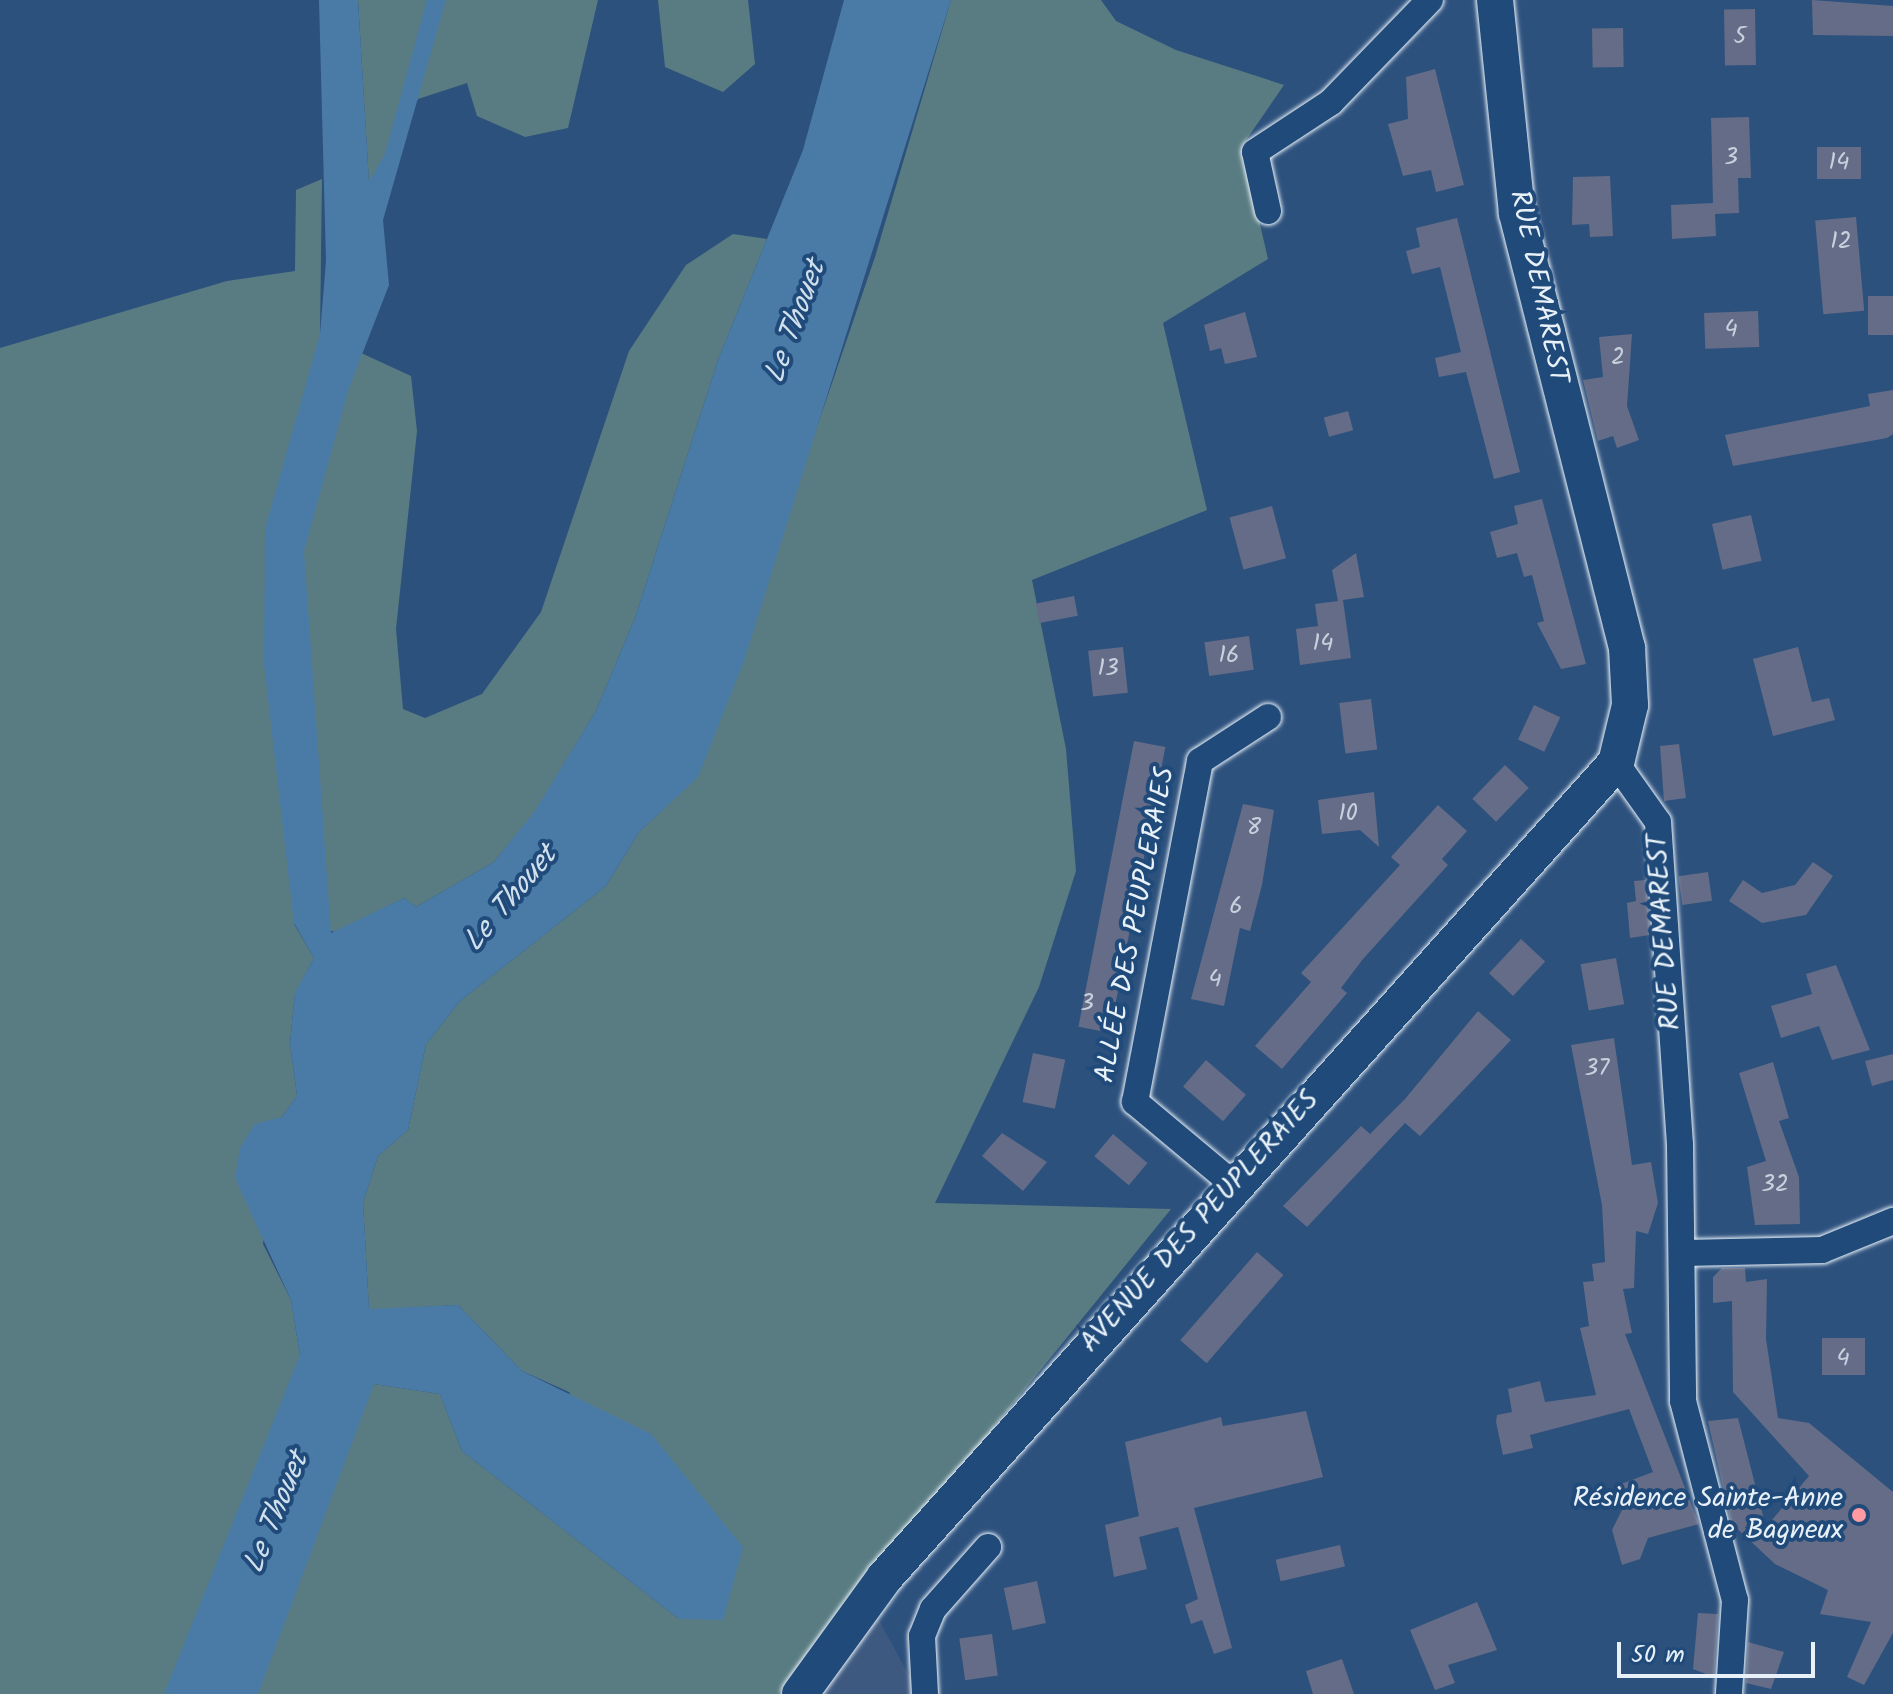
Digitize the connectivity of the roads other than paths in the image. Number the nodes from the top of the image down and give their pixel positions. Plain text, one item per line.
1 (1430, 0) edge
2 (1495, 0) edge
3 (1268, 211) dead end
4 (1268, 717) dead end
5 (1616, 763) junction
6 (1233, 1184) junction
7 (1893, 1221) edge
8 (1684, 1253) junction
9 (988, 1547) dead end
10 (800, 1694) edge
11 (925, 1694) edge
12 (1729, 1694) edge

1 - 3 street
2 - 5 street, RUE DEMAREST
4 - 6 street, ALLÉE DES PEUPLERAIES
5 - 6 street, AVENUE DES PEUPLERAIES
5 - 8 street, RUE DEMAREST
6 - 10 street, AVENUE DES PEUPLERAIES
7 - 8 street
8 - 12 street, RUE DEMAREST
9 - 11 street

